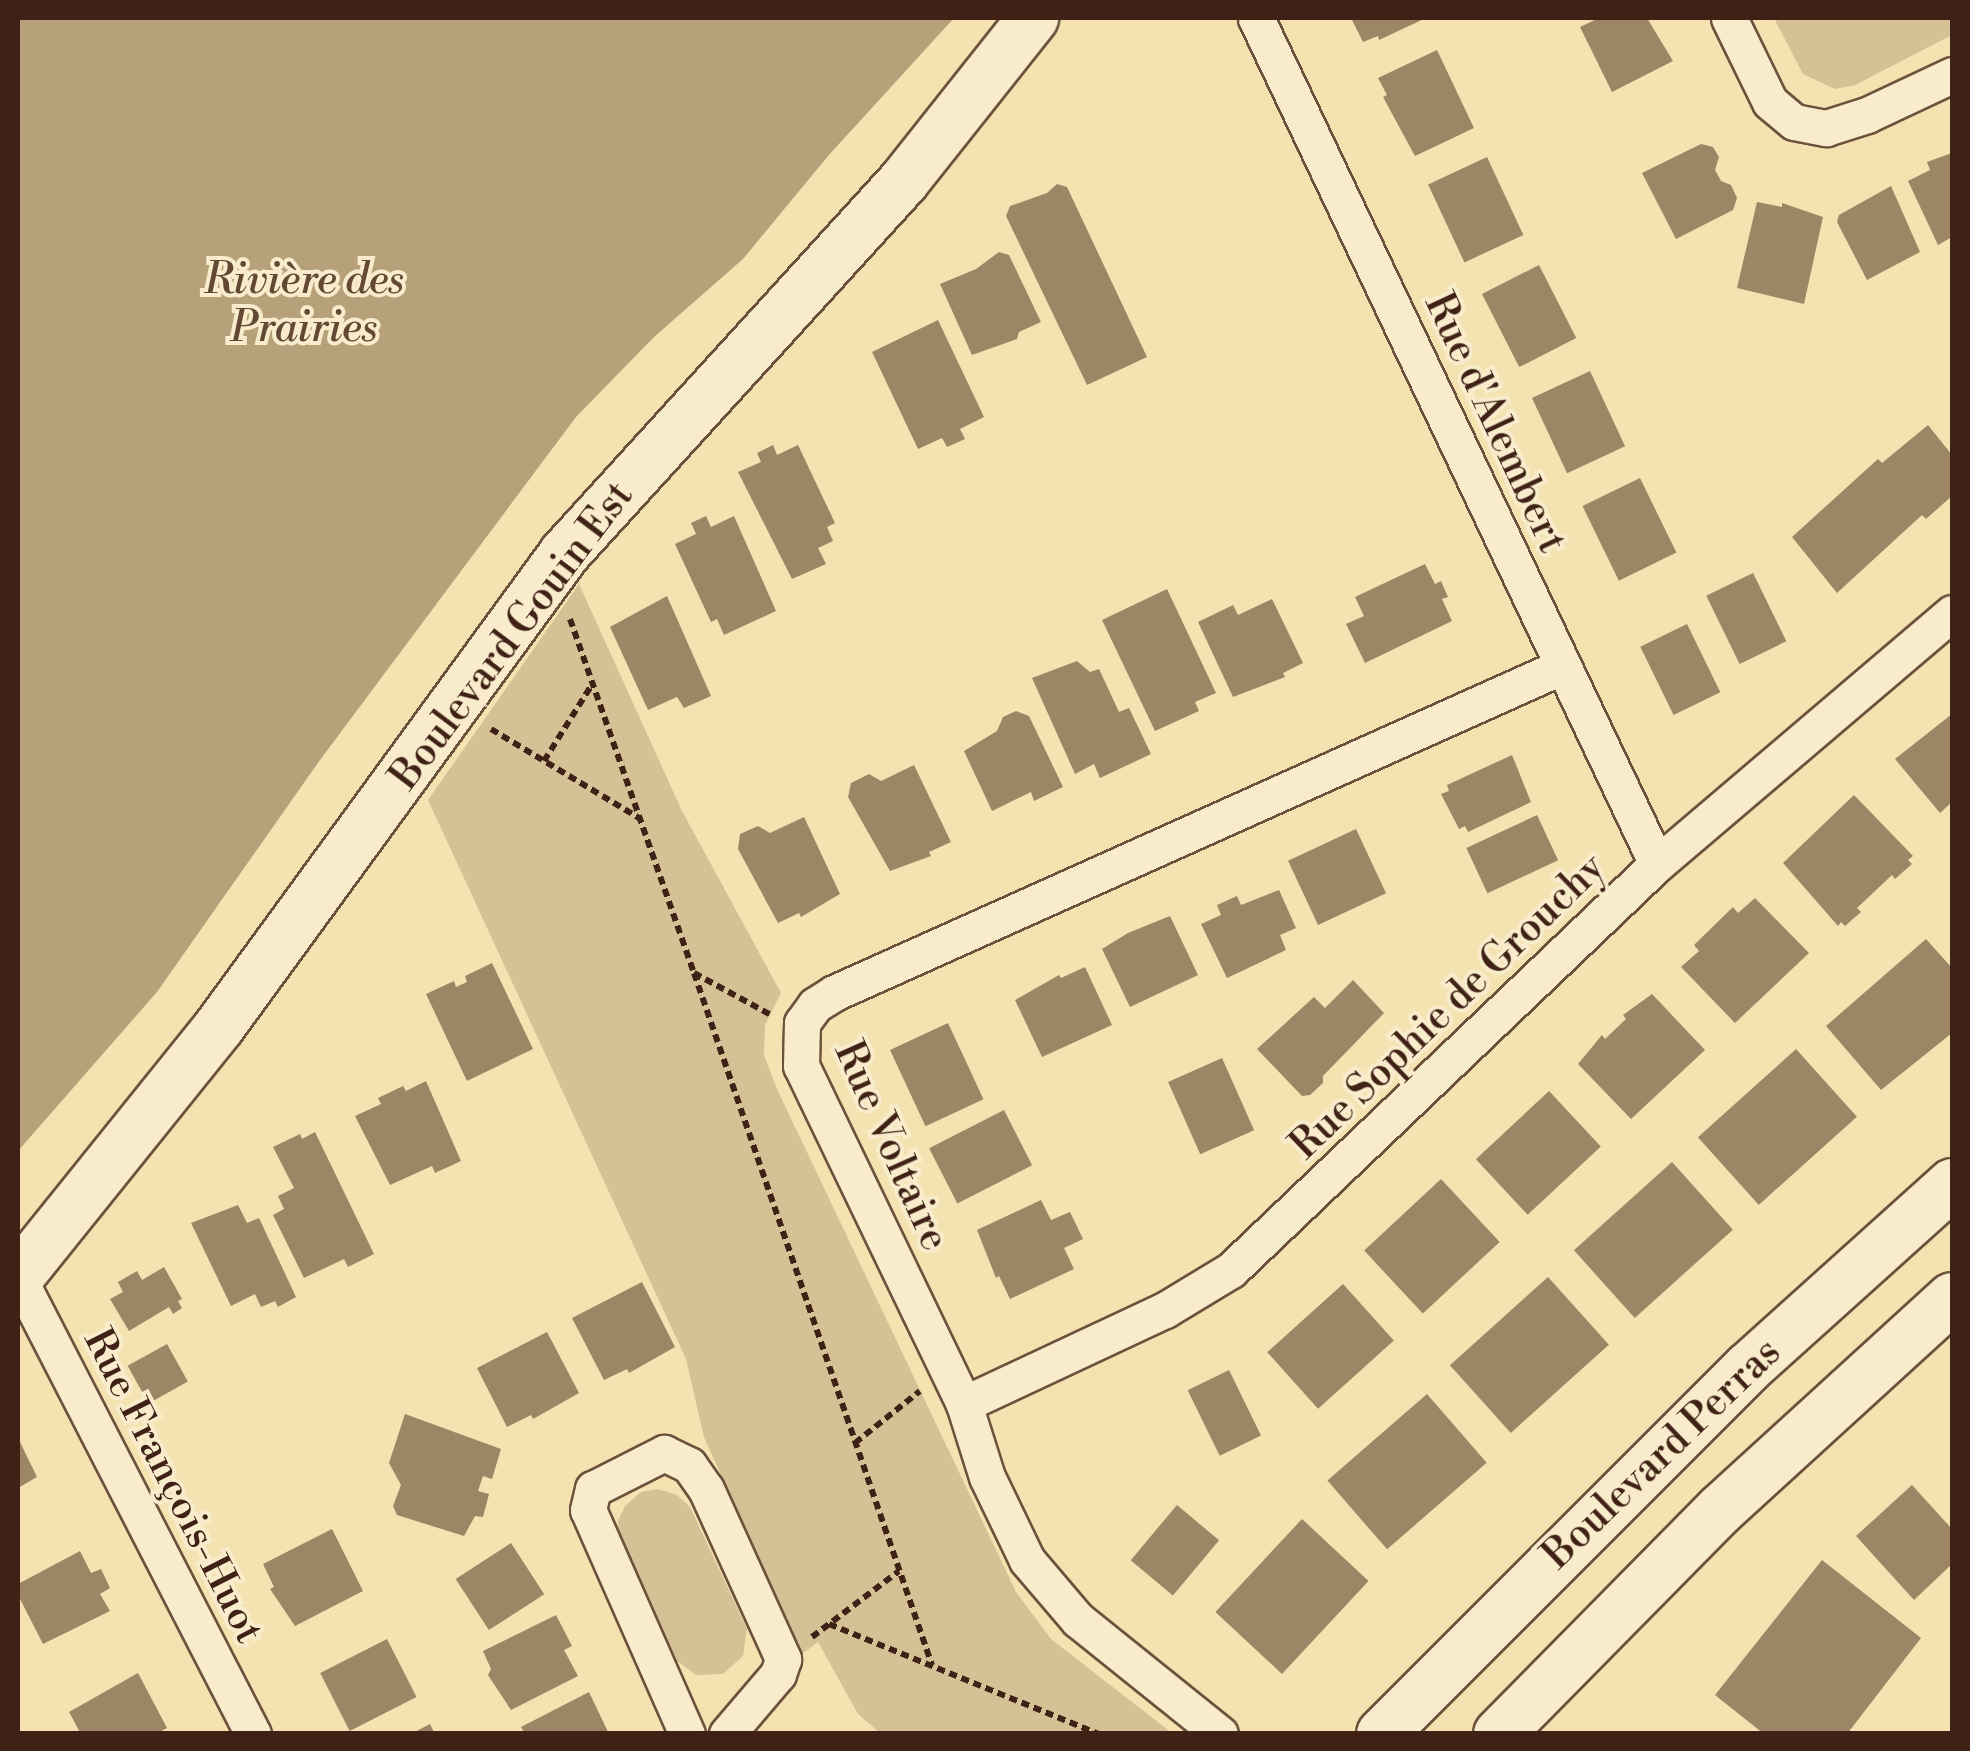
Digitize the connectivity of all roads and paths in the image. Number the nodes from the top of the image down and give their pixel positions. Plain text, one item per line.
1 (1033, 18) edge
2 (1256, 18) edge
3 (1729, 18) edge
4 (1952, 75) edge
5 (554, 571) junction
6 (1952, 613) edge
7 (1563, 666) junction
8 (593, 683) junction
9 (456, 708) junction
10 (544, 761) junction
11 (640, 818) junction
12 (1658, 864) junction
13 (694, 973) junction
14 (802, 1023) junction
15 (1952, 1184) edge
16 (18, 1277) edge
17 (1952, 1298) edge
18 (947, 1369) junction
19 (964, 1404) junction
20 (855, 1443) junction
21 (899, 1571) junction
22 (829, 1624) junction
23 (784, 1659) junction
24 (932, 1665) junction
25 (252, 1734) edge
26 (687, 1734) edge
27 (727, 1734) edge
28 (1099, 1734) edge
29 (1220, 1734) edge
30 (1382, 1734) edge
31 (1499, 1734) edge

1 - 5 street, Boulevard Gouin Est
2 - 7 street, Rue d'Alembert
3 - 4 street
5 - 8 path
5 - 9 street, Boulevard Gouin Est
6 - 12 street, Rue Sophie de Grouchy
7 - 12 street, Rue d'Alembert
7 - 14 street, Rue Voltaire
8 - 10 path
8 - 11 path
9 - 10 path
9 - 16 street, Boulevard Gouin Est
10 - 11 path
11 - 13 path
12 - 19 street, Rue Sophie de Grouchy
13 - 14 path
13 - 20 path
14 - 18 street, Rue Voltaire
15 - 30 street, Boulevard Perras
16 - 25 street, Rue François-Huot
17 - 31 street, Boulevard Perras
18 - 19 street, Rue Voltaire
18 - 20 path
19 - 29 street, Rue Voltaire
20 - 21 path
21 - 22 path
21 - 24 path
22 - 23 path
22 - 24 path
23 - 26 street
23 - 27 street
24 - 28 path

